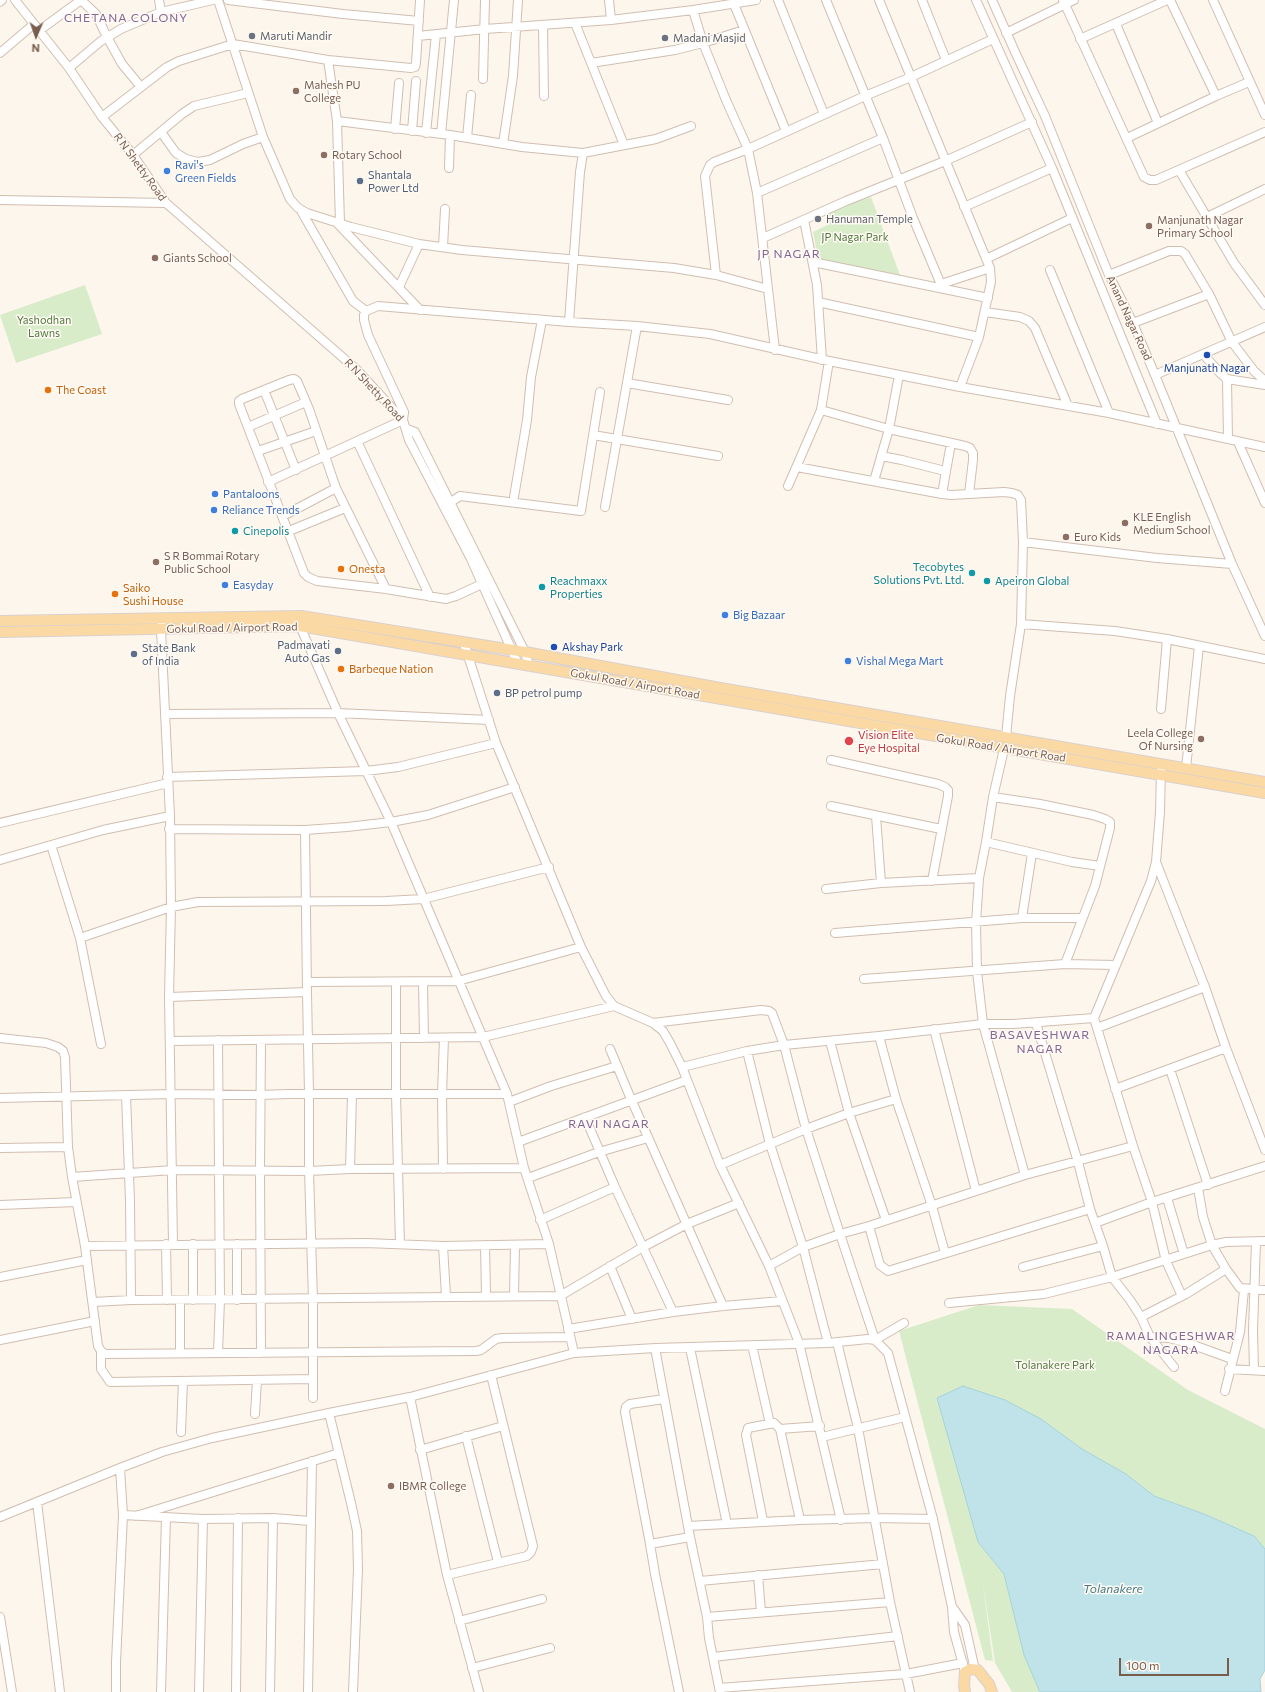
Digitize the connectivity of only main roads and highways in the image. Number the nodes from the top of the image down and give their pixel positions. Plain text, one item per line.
1 (0, 621) edge
2 (0, 632) edge
3 (1265, 782) edge
4 (1265, 793) edge
5 (966, 1692) edge
6 (992, 1692) edge

1 - 3 main road, Gokul Road / Airport Road
2 - 4 main road, Gokul Road / Airport Road
5 - 6 main road

